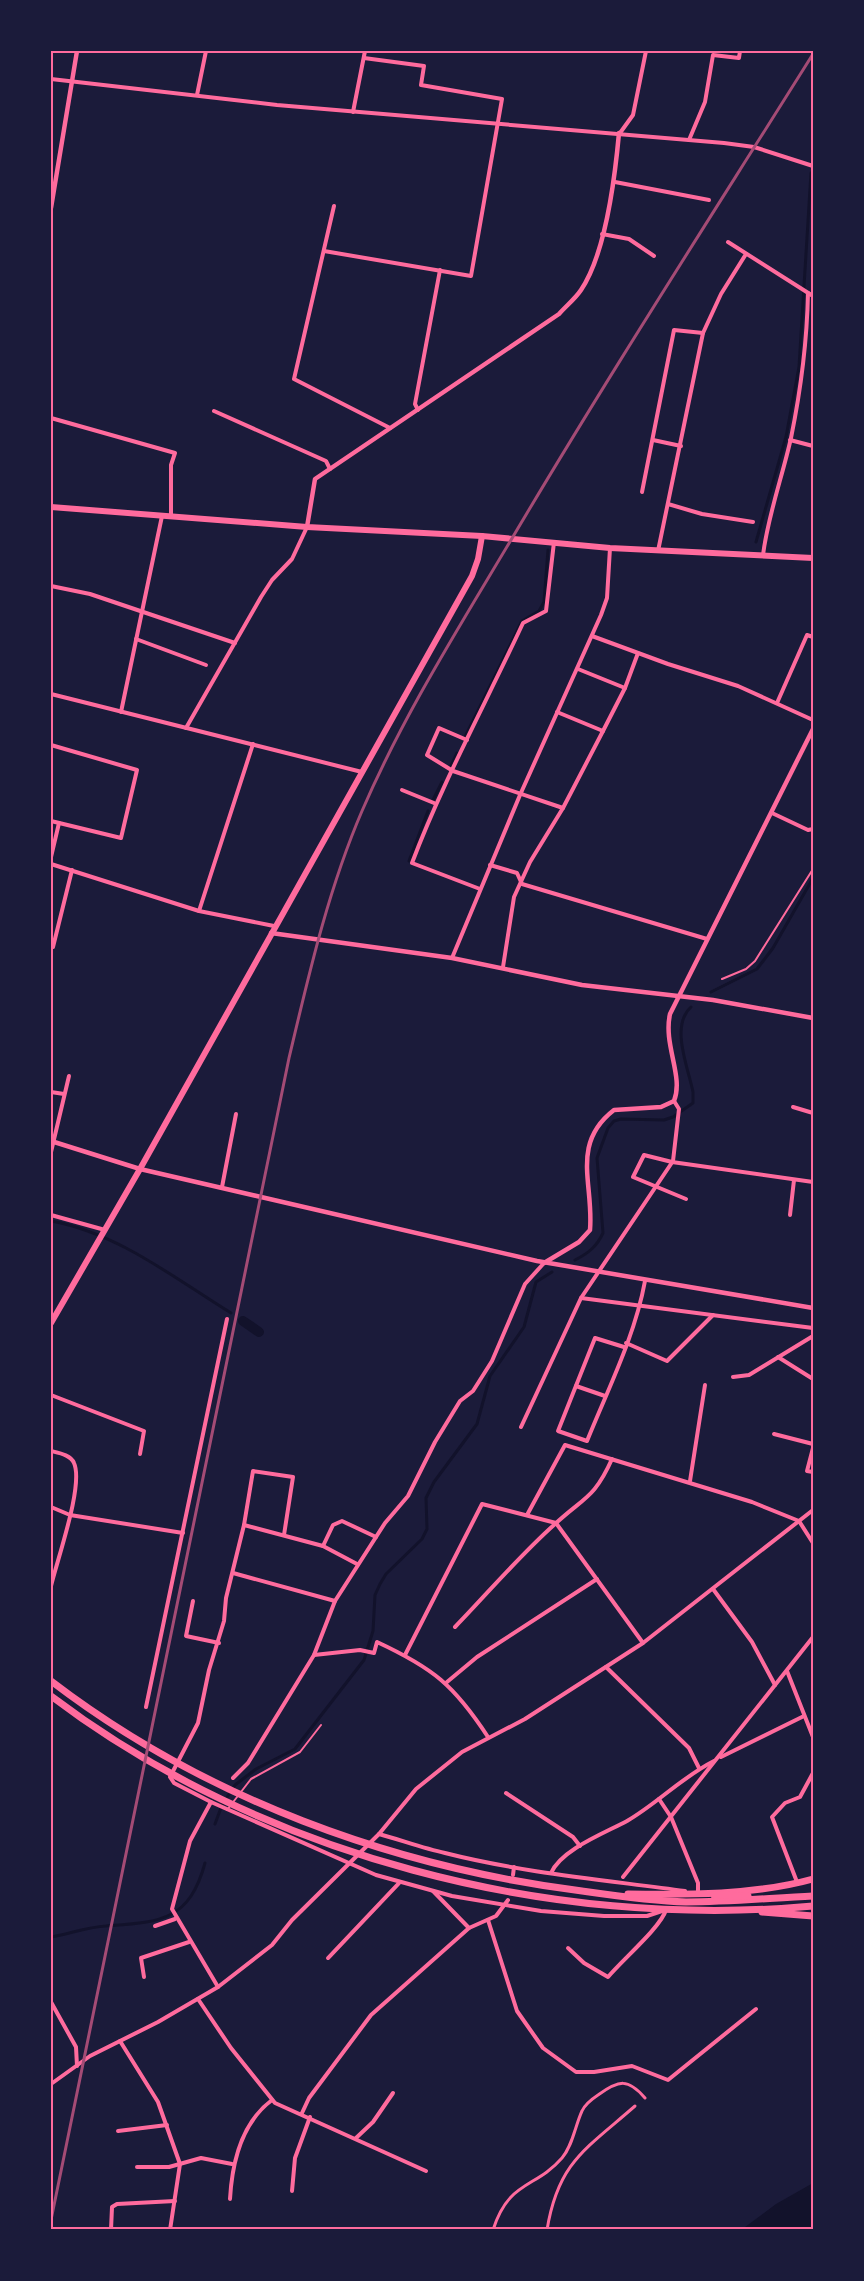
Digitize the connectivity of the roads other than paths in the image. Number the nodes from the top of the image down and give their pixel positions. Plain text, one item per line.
1 (77, 51) edge
2 (206, 51) edge
3 (365, 51) edge
4 (646, 51) edge
5 (740, 51) edge
6 (364, 58) junction
7 (51, 79) edge
8 (72, 82) junction
9 (197, 95) junction
10 (354, 112) junction
11 (498, 124) junction
12 (620, 133) junction
13 (689, 140) junction
14 (813, 166) edge
15 (615, 182) junction
16 (709, 200) dead end
17 (334, 206) dead end
18 (51, 208) edge
19 (602, 234) junction
20 (729, 243) dead end
21 (324, 251) junction
22 (746, 254) junction
23 (654, 256) dead end
24 (440, 270) junction
25 (807, 292) junction
26 (813, 296) edge
27 (704, 333) junction
28 (418, 410) junction
29 (214, 411) dead end
30 (51, 418) edge
31 (391, 429) junction
32 (653, 440) junction
33 (790, 440) junction
34 (681, 446) junction
35 (813, 446) edge
36 (330, 469) junction
37 (642, 492) dead end
38 (668, 504) junction
39 (51, 507) edge
40 (162, 516) junction
41 (171, 517) junction
42 (753, 522) dead end
43 (307, 527) junction
44 (482, 536) junction
45 (554, 543) junction
46 (610, 548) junction
47 (658, 551) junction
48 (763, 555) junction
49 (813, 558) edge
50 (51, 586) edge
51 (142, 612) junction
52 (592, 636) junction
53 (813, 637) edge
54 (136, 639) junction
55 (235, 643) junction
56 (638, 653) junction
57 (206, 665) dead end
58 (578, 669) junction
59 (625, 688) junction
60 (51, 694) edge
61 (777, 703) junction
62 (121, 712) junction
63 (557, 712) junction
64 (813, 720) edge
65 (186, 728) junction
66 (813, 729) edge
67 (603, 731) junction
68 (467, 740) junction
69 (253, 744) junction
70 (51, 745) edge
71 (453, 771) junction
72 (363, 772) junction
73 (402, 790) dead end
74 (520, 795) junction
75 (435, 804) junction
76 (563, 808) junction
77 (772, 813) junction
78 (51, 821) edge
79 (59, 823) junction
80 (813, 829) edge
81 (51, 856) edge
82 (51, 864) edge
83 (490, 865) junction
84 (813, 869) edge
85 (72, 870) junction
86 (522, 884) junction
87 (480, 889) junction
88 (199, 911) junction
89 (272, 930) junction
90 (707, 939) junction
91 (53, 947) dead end
92 (452, 958) junction
93 (503, 967) junction
94 (722, 979) dead end
95 (677, 997) junction
96 (813, 1018) edge
97 (69, 1076) dead end
98 (51, 1092) edge
99 (64, 1094) junction
100 (674, 1101) junction
101 (793, 1107) dead end
102 (813, 1113) edge
103 (236, 1114) dead end
104 (52, 1141) edge
105 (51, 1152) edge
106 (672, 1162) junction
107 (140, 1169) junction
108 (794, 1180) junction
109 (813, 1182) edge
110 (222, 1187) junction
111 (656, 1188) junction
112 (686, 1199) dead end
113 (51, 1215) edge
114 (790, 1215) dead end
115 (105, 1231) junction
116 (544, 1263) junction
117 (598, 1274) junction
118 (645, 1281) junction
119 (581, 1298) junction
120 (641, 1306) junction
121 (813, 1308) edge
122 (713, 1315) junction
123 (227, 1319) dead end
124 (51, 1323) edge
125 (813, 1328) edge
126 (813, 1336) edge
127 (625, 1345) junction
128 (778, 1356) junction
129 (733, 1377) dead end
130 (813, 1379) edge
131 (705, 1384) dead end
132 (576, 1386) junction
133 (51, 1395) edge
134 (605, 1396) junction
135 (521, 1426) dead end
136 (774, 1434) dead end
137 (813, 1446) edge
138 (51, 1451) edge
139 (140, 1454) dead end
140 (612, 1459) junction
141 (813, 1472) edge
142 (690, 1481) junction
143 (51, 1507) edge
144 (813, 1510) edge
145 (70, 1515) junction
146 (527, 1515) junction
147 (799, 1521) junction
148 (556, 1523) junction
149 (244, 1525) junction
150 (183, 1533) junction
151 (285, 1535) junction
152 (376, 1537) junction
153 (813, 1543) edge
154 (323, 1546) junction
155 (357, 1564) junction
156 (233, 1573) junction
157 (597, 1579) junction
158 (51, 1586) edge
159 (713, 1588) junction
160 (193, 1601) dead end
161 (335, 1601) junction
162 (455, 1627) dead end
163 (51, 1633) edge
164 (813, 1637) edge
165 (219, 1643) junction
166 (643, 1643) junction
167 (314, 1655) junction
168 (405, 1655) junction
169 (51, 1657) edge
170 (606, 1667) junction
171 (787, 1670) junction
172 (51, 1681) edge
173 (447, 1682) junction
174 (775, 1685) junction
175 (51, 1696) edge
176 (146, 1707) dead end
177 (804, 1716) junction
178 (321, 1725) dead end
179 (488, 1737) junction
180 (813, 1737) edge
181 (718, 1759) junction
182 (699, 1768) junction
183 (813, 1773) edge
184 (233, 1778) dead end
185 (506, 1793) dead end
186 (659, 1799) junction
187 (213, 1803) junction
188 (226, 1809) junction
189 (671, 1817) junction
190 (380, 1834) junction
191 (580, 1846) junction
192 (351, 1863) junction
193 (514, 1867) junction
194 (551, 1873) junction
195 (513, 1875) dead end
196 (623, 1876) dead end
197 (813, 1879) edge
198 (399, 1883) junction
199 (798, 1883) junction
200 (433, 1891) junction
201 (599, 1894) junction
202 (700, 1894) junction
203 (800, 1896) junction
204 (813, 1896) edge
205 (508, 1900) dead end
206 (506, 1905) junction
207 (813, 1906) edge
208 (666, 1910) junction
209 (753, 1910) junction
210 (813, 1916) edge
211 (175, 1918) junction
212 (488, 1920) junction
213 (155, 1926) dead end
214 (469, 1928) junction
215 (189, 1942) junction
216 (568, 1948) dead end
217 (328, 1958) dead end
218 (144, 1977) dead end
219 (218, 1987) junction
220 (198, 1999) junction
221 (51, 2002) edge
222 (756, 2009) dead end
223 (53, 2010) edge
224 (120, 2041) junction
225 (77, 2066) junction
226 (51, 2084) edge
227 (393, 2093) dead end
228 (645, 2098) dead end
229 (272, 2100) junction
230 (635, 2106) dead end
231 (302, 2113) junction
232 (310, 2117) junction
233 (167, 2125) junction
234 (118, 2132) dead end
235 (356, 2138) junction
236 (180, 2164) junction
237 (232, 2164) junction
238 (137, 2167) dead end
239 (426, 2171) dead end
240 (292, 2191) dead end
241 (230, 2199) dead end
242 (175, 2201) junction
243 (111, 2230) edge
244 (170, 2230) edge
245 (493, 2230) edge
246 (547, 2230) edge

1 - 8 street
2 - 9 street
3 - 6 street
4 - 12 street
5 - 13 street
6 - 10 street
6 - 11 street
7 - 8 street
8 - 9 street
8 - 18 street
9 - 10 street
10 - 11 street
11 - 12 street
11 - 24 street
12 - 13 street
12 - 15 street
13 - 14 street
15 - 16 street
15 - 19 street
17 - 21 street
19 - 23 street
19 - 28 street
20 - 22 street
21 - 24 street
21 - 31 street
22 - 25 street
22 - 27 street
24 - 28 street
25 - 26 street
25 - 33 street
27 - 32 street
27 - 34 street
28 - 31 street
29 - 36 street
30 - 41 street
31 - 36 street
32 - 34 street
32 - 37 street
33 - 35 street
33 - 48 street
34 - 38 street
36 - 43 street
38 - 42 street
38 - 47 street
39 - 40 main road
40 - 41 main road
40 - 51 street
41 - 43 main road
43 - 44 main road
43 - 55 street
44 - 45 main road
44 - 72 main road
45 - 46 main road
45 - 68 street
46 - 47 main road
46 - 52 street
47 - 48 main road
48 - 49 main road
50 - 51 street
51 - 54 street
51 - 55 street
52 - 56 street
52 - 58 street
53 - 61 street
54 - 57 street
54 - 62 street
55 - 65 street
56 - 59 street
56 - 61 street
58 - 59 street
58 - 63 street
59 - 67 street
60 - 62 street
61 - 64 street
62 - 65 street
63 - 67 street
63 - 74 street
65 - 69 street
66 - 77 street
67 - 76 street
68 - 71 street
68 - 71 street
69 - 72 street
69 - 88 street
70 - 79 street
71 - 74 street
71 - 75 street
72 - 89 main road
73 - 75 street
74 - 76 street
74 - 83 street
75 - 87 street
76 - 86 street
77 - 80 street
77 - 90 street
78 - 79 street
79 - 81 street
82 - 85 street
83 - 86 street
83 - 87 street
84 - 94 lane
85 - 88 street
85 - 91 street
86 - 90 street
86 - 93 street
87 - 92 street
88 - 89 street
89 - 92 street
89 - 107 main road
90 - 95 street
92 - 93 street
93 - 95 street
95 - 96 street
95 - 100 street
97 - 99 street
98 - 99 street
99 - 104 street
100 - 106 street
100 - 116 street
101 - 102 street
103 - 110 street
104 - 105 street
104 - 107 street
106 - 108 street
106 - 111 street
106 - 111 street
107 - 110 street
107 - 115 main road
108 - 109 street
108 - 114 street
110 - 116 street
111 - 112 street
111 - 117 street
113 - 115 street
115 - 124 main road
116 - 117 street
116 - 152 street
117 - 118 street
117 - 119 street
118 - 120 street
118 - 121 street
119 - 120 street
119 - 135 street
120 - 122 street
120 - 127 street
122 - 125 street
122 - 127 street
123 - 150 street
126 - 128 street
127 - 132 street
127 - 134 street
128 - 129 street
128 - 130 street
131 - 142 street
132 - 134 street
132 - 134 street
133 - 139 street
136 - 137 street
137 - 141 street
138 - 145 street
140 - 142 street
140 - 146 street
140 - 148 street
142 - 147 street
143 - 145 street
144 - 147 street
145 - 150 street
145 - 158 street
146 - 148 street
146 - 168 street
147 - 153 street
147 - 159 street
148 - 157 street
148 - 162 street
149 - 151 street
149 - 151 street
149 - 156 street
150 - 176 street
151 - 154 street
152 - 154 street
152 - 155 street
154 - 155 street
155 - 161 street
156 - 161 street
156 - 165 street
157 - 166 street
157 - 173 street
159 - 166 street
159 - 174 street
160 - 165 street
161 - 167 street
163 - 169 street
164 - 171 street
165 - 187 street
166 - 170 street
167 - 168 street
167 - 184 street
168 - 173 street
170 - 179 street
170 - 182 street
171 - 174 street
171 - 177 street
172 - 201 highway
173 - 179 street
174 - 181 street
175 - 208 highway
177 - 180 street
177 - 181 street
178 - 188 lane
179 - 190 street
181 - 182 street
181 - 189 street
182 - 186 street
183 - 199 street
185 - 191 street
186 - 189 street
186 - 191 street
187 - 188 street
187 - 211 street
188 - 192 street
189 - 196 street
189 - 202 street
190 - 192 street
190 - 193 street
191 - 194 street
192 - 198 street
192 - 219 street
193 - 194 street
193 - 195 street
194 - 202 street
197 - 199 highway
198 - 200 street
198 - 217 street
199 - 202 highway
200 - 206 street
200 - 214 street
201 - 202 highway
201 - 203 highway
202 - 203 highway
203 - 204 highway
205 - 206 street
206 - 208 street
206 - 212 street
207 - 209 highway
208 - 209 highway
208 - 216 street
209 - 210 highway
211 - 213 street
211 - 215 street
212 - 214 street
212 - 222 street
214 - 231 street
215 - 218 street
215 - 219 street
219 - 220 street
220 - 224 street
220 - 229 street
221 - 223 street
223 - 225 street
224 - 225 street
224 - 233 street
225 - 226 street
227 - 235 street
228 - 245 street
229 - 231 street
229 - 237 street
230 - 246 street
231 - 232 street
232 - 235 street
232 - 240 street
233 - 234 street
233 - 236 street
235 - 239 street
236 - 237 street
236 - 238 street
236 - 242 street
237 - 241 street
242 - 243 street
242 - 244 street

